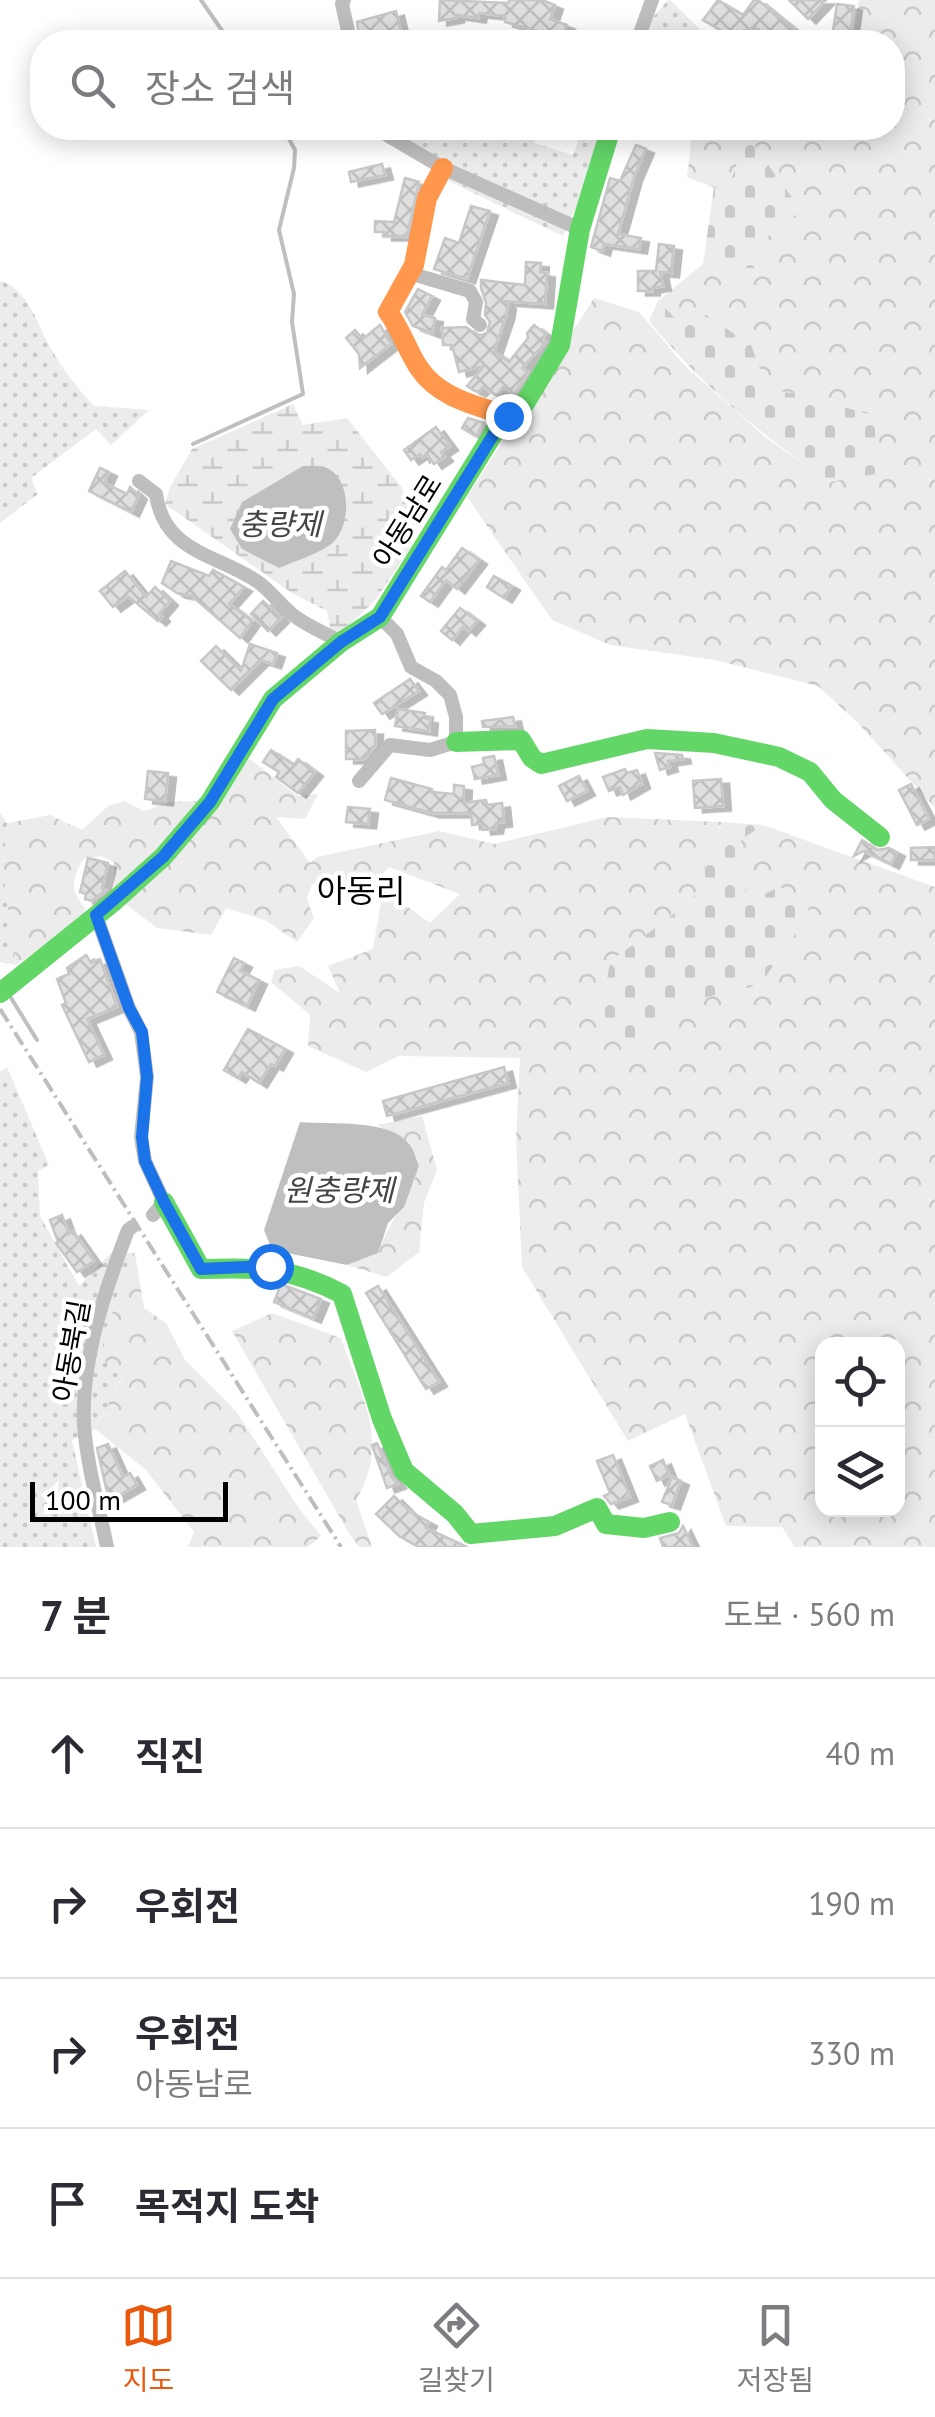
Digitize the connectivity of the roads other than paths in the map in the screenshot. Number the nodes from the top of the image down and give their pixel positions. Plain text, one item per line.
1 (344, 0) edge
2 (652, 0) edge
3 (348, 30) edge
4 (641, 30) edge
5 (395, 140) edge
6 (607, 140) edge
7 (443, 168) junction
8 (580, 229) junction
9 (409, 273) junction
10 (480, 325) dead end
11 (508, 416) junction
12 (139, 480) dead end
13 (380, 617) junction
14 (341, 642) junction
15 (456, 742) junction
16 (359, 782) dead end
17 (880, 837) dead end
18 (96, 915) junction
19 (4, 990) edge
20 (158, 1208) joint
21 (132, 1227) dead end
22 (670, 1522) dead end
23 (107, 1547) edge

1 - 3 street
2 - 4 street
5 - 7 street
6 - 8 street, 아동남로
7 - 8 street
7 - 9 street
8 - 11 street, 아동남로
9 - 10 street
9 - 11 street
11 - 13 street, 아동남로
12 - 14 street
13 - 14 street, 아동남로
13 - 15 street
14 - 18 street, 아동남로
15 - 16 street
15 - 17 street
18 - 19 street, 아동남로
18 - 20 street
20 - 22 street
21 - 23 street, 아동북길

